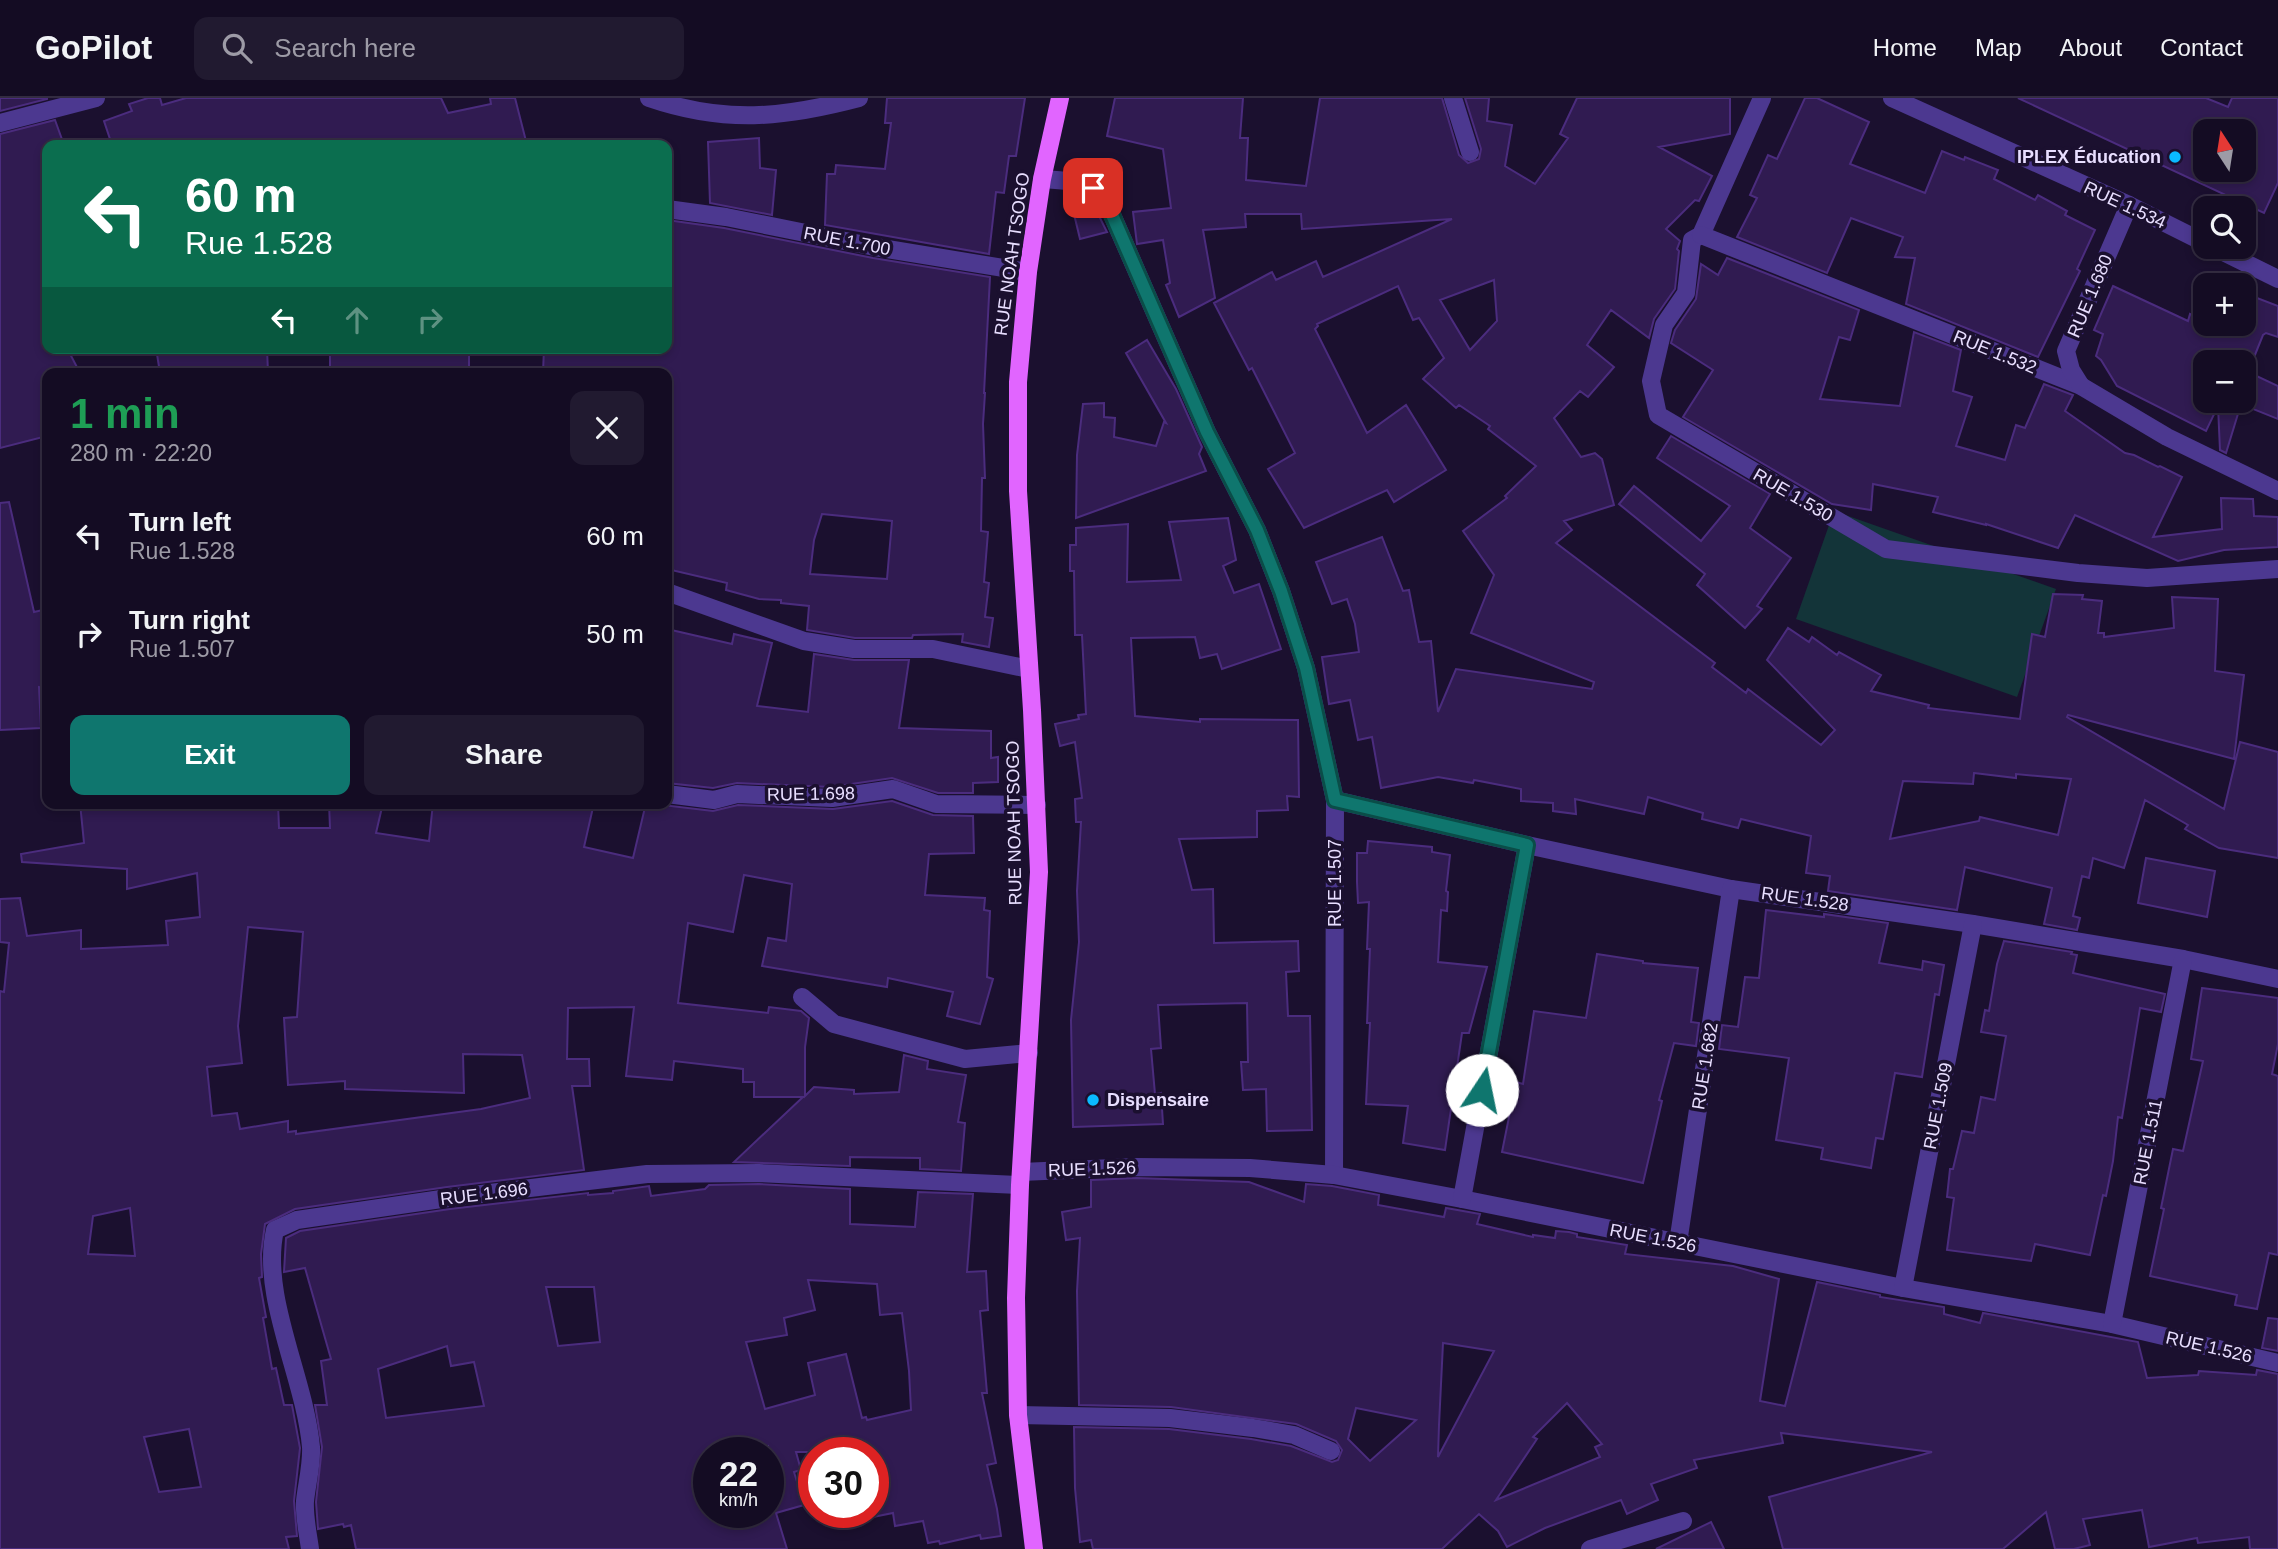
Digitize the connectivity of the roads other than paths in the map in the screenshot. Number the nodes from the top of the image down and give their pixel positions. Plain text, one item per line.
1 (96, 98) edge
2 (649, 98) edge
3 (859, 98) edge
4 (1060, 98) edge
5 (1453, 98) edge
6 (1762, 98) edge
7 (1892, 98) edge
8 (0, 122) edge
9 (1470, 152) dead end
10 (1042, 179) junction
11 (2129, 205) junction
12 (672, 210) edge
13 (1701, 235) junction
14 (2193, 237) edge
15 (2237, 259) edge
16 (1028, 272) junction
17 (2278, 279) edge
18 (2081, 386) junction
19 (2278, 491) edge
20 (2278, 569) edge
21 (672, 594) edge
22 (1029, 669) junction
23 (672, 795) edge
24 (1335, 800) junction
25 (1037, 806) junction
26 (1527, 845) junction
27 (1731, 889) junction
28 (1973, 924) junction
29 (2183, 959) junction
30 (2278, 979) edge
31 (802, 997) dead end
32 (1029, 1053) junction
33 (1334, 1175) junction
34 (1020, 1178) junction
35 (1462, 1199) junction
36 (1678, 1243) junction
37 (1903, 1287) junction
38 (2112, 1324) junction
39 (2278, 1363) edge
40 (1017, 1415) junction
41 (1331, 1451) dead end
42 (1683, 1521) dead end
43 (310, 1549) edge
44 (1034, 1549) edge
45 (1590, 1549) edge

1 - 8 street
2 - 3 street
4 - 10 main road, RUE NOAH TSOGO
5 - 9 street
6 - 13 street, RUE 1.530
7 - 11 street, RUE 1.534
10 - 16 main road, RUE NOAH TSOGO
10 - 24 street, RUE 1.507
11 - 14 street, RUE 1.534
11 - 18 street, RUE 1.680
12 - 16 street, RUE 1.700
13 - 18 street, RUE 1.532
13 - 20 street, RUE 1.530
15 - 17 street
16 - 22 main road, RUE NOAH TSOGO
18 - 19 street, RUE 1.532
21 - 22 street
22 - 25 main road, RUE NOAH TSOGO
23 - 25 street, RUE 1.698
24 - 26 street, RUE 1.528
24 - 33 street, RUE 1.507
25 - 32 main road, RUE NOAH TSOGO
26 - 27 street, RUE 1.528
26 - 35 street
27 - 28 street, RUE 1.528
27 - 36 street, RUE 1.682
28 - 29 street, RUE 1.528
28 - 37 street, RUE 1.509
29 - 30 street, RUE 1.528
29 - 38 street, RUE 1.511
31 - 32 street
32 - 34 main road, RUE NOAH TSOGO
33 - 34 street, RUE 1.526
33 - 35 street, RUE 1.526
34 - 40 main road, RUE NOAH TSOGO
34 - 43 street, RUE 1.696
35 - 36 street, RUE 1.526
36 - 37 street, RUE 1.526
37 - 38 street, RUE 1.526
38 - 39 street, RUE 1.526
40 - 41 street
40 - 44 main road, RUE NOAH TSOGO
42 - 45 street

